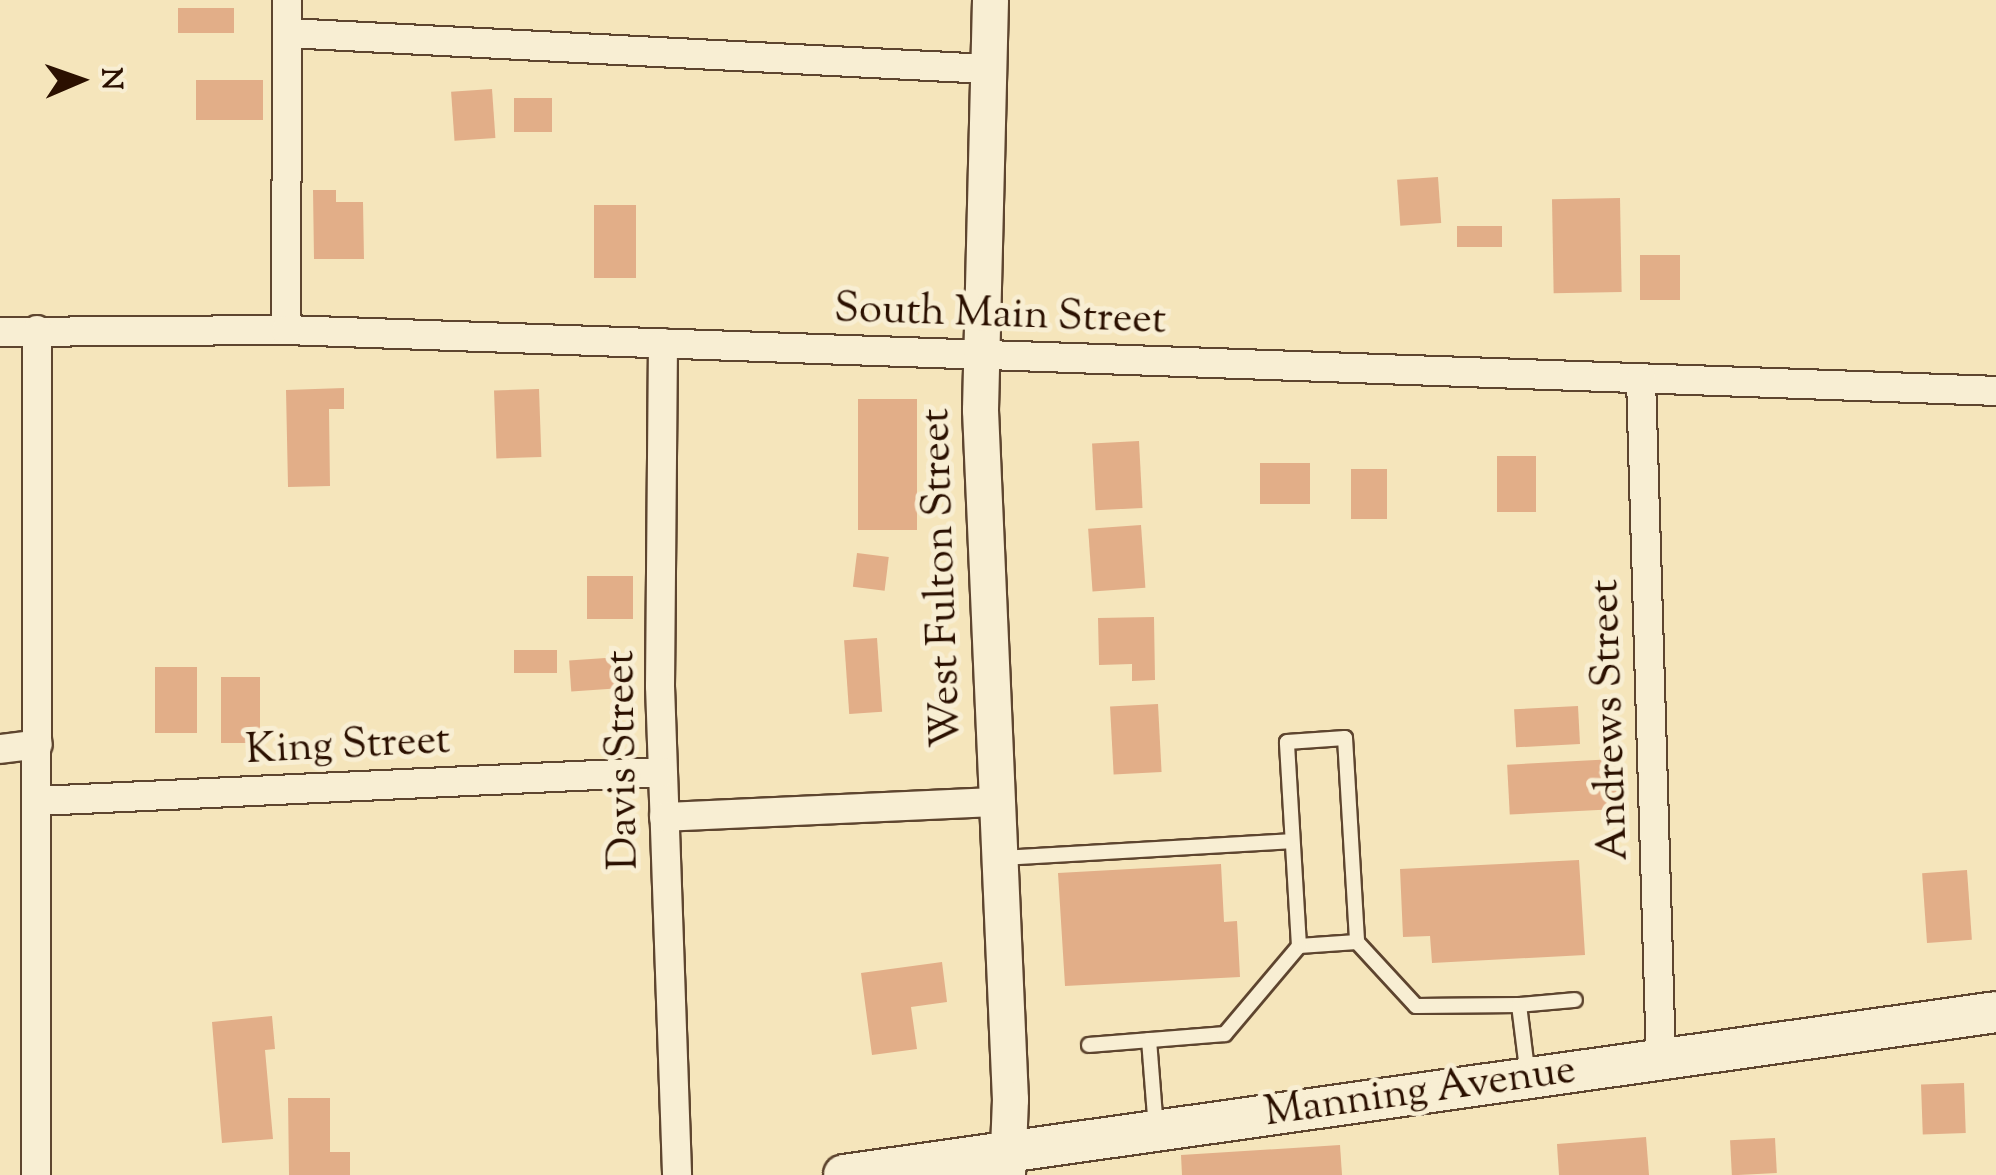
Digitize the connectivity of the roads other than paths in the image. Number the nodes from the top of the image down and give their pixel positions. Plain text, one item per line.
1 (287, 0) edge
2 (990, 0) edge
3 (287, 32) junction
4 (988, 70) junction
5 (36, 330) junction
6 (286, 330) junction
7 (0, 332) edge
8 (664, 343) junction
9 (980, 356) junction
10 (1640, 379) junction
11 (1996, 392) edge
12 (38, 744) junction
13 (0, 749) edge
14 (662, 772) junction
15 (38, 801) junction
16 (997, 802) junction
17 (664, 817) junction
18 (1292, 841) junction
19 (1000, 858) junction
20 (1357, 942) junction
21 (1299, 946) junction
22 (1575, 1000) dead end
23 (1519, 1005) junction
24 (1996, 1012) edge
25 (1149, 1040) junction
26 (1089, 1045) dead end
27 (1661, 1059) junction
28 (1528, 1078) junction
29 (1156, 1129) junction
30 (1008, 1163) edge
31 (36, 1175) edge
32 (677, 1175) edge
33 (844, 1175) edge

1 - 3 street
2 - 4 street, West Fulton Street
3 - 4 street
3 - 6 street
4 - 9 street, West Fulton Street
5 - 6 street, South Main Street
5 - 7 street, South Main Street
5 - 12 street
6 - 8 street, South Main Street
8 - 9 street, South Main Street
8 - 14 street, Davis Street
9 - 10 street, South Main Street
9 - 16 street, West Fulton Street
10 - 11 street, South Main Street
10 - 27 street, Andrews Street
12 - 13 street
12 - 15 street
14 - 15 street, King Street
14 - 17 street, Davis Street
15 - 31 street
16 - 17 street
16 - 19 street, West Fulton Street
17 - 32 street, Davis Street
18 - 19 lane
18 - 20 lane
18 - 21 lane
19 - 30 street, West Fulton Street
20 - 21 lane
20 - 23 lane
21 - 25 lane
22 - 23 lane
23 - 28 lane
24 - 27 main road, Manning Avenue
25 - 26 lane
25 - 29 lane
27 - 28 main road, Manning Avenue
28 - 29 main road, Manning Avenue
29 - 30 main road, Manning Avenue
30 - 33 main road, Manning Avenue

